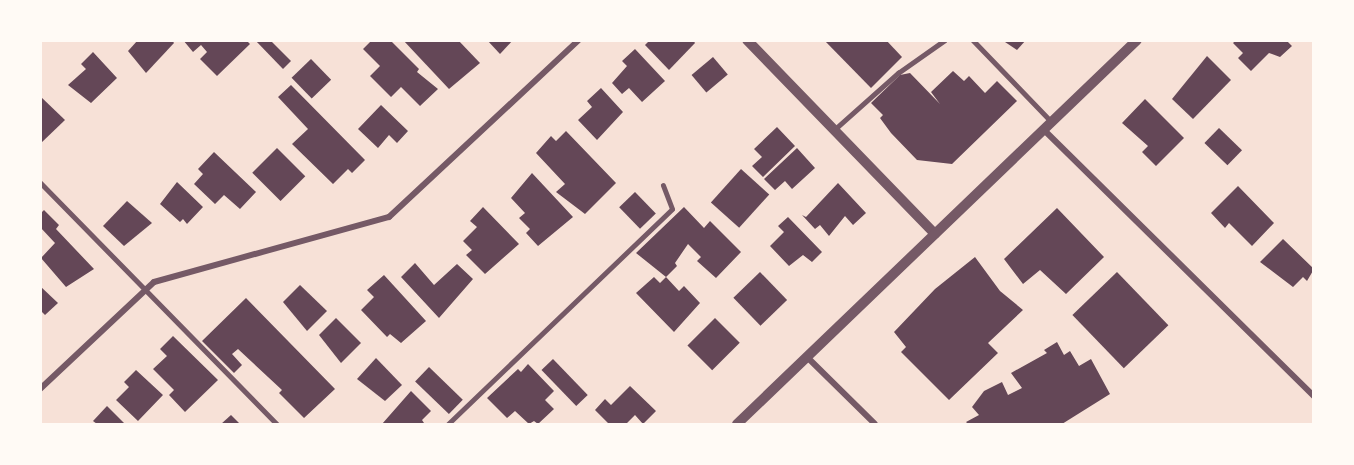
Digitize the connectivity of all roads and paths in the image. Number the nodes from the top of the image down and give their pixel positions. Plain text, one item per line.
1 (579, 40) edge
2 (747, 40) edge
3 (945, 40) edge
4 (973, 40) edge
5 (1137, 40) edge
6 (1052, 122) junction
7 (834, 130) junction
8 (1044, 130) junction
9 (40, 182) edge
10 (663, 186) dead end
11 (935, 234) junction
12 (146, 288) junction
13 (807, 357) junction
14 (40, 389) edge
15 (1314, 396) edge
16 (277, 424) edge
17 (448, 424) edge
18 (737, 424) edge
19 (875, 424) edge

1 - 12 street
2 - 7 street
3 - 7 lane
4 - 6 lane
5 - 6 street
6 - 8 street
7 - 11 street
8 - 11 street
8 - 15 street
9 - 12 lane
10 - 17 lane
11 - 13 street
12 - 14 street
12 - 16 lane
13 - 18 street
13 - 19 street

